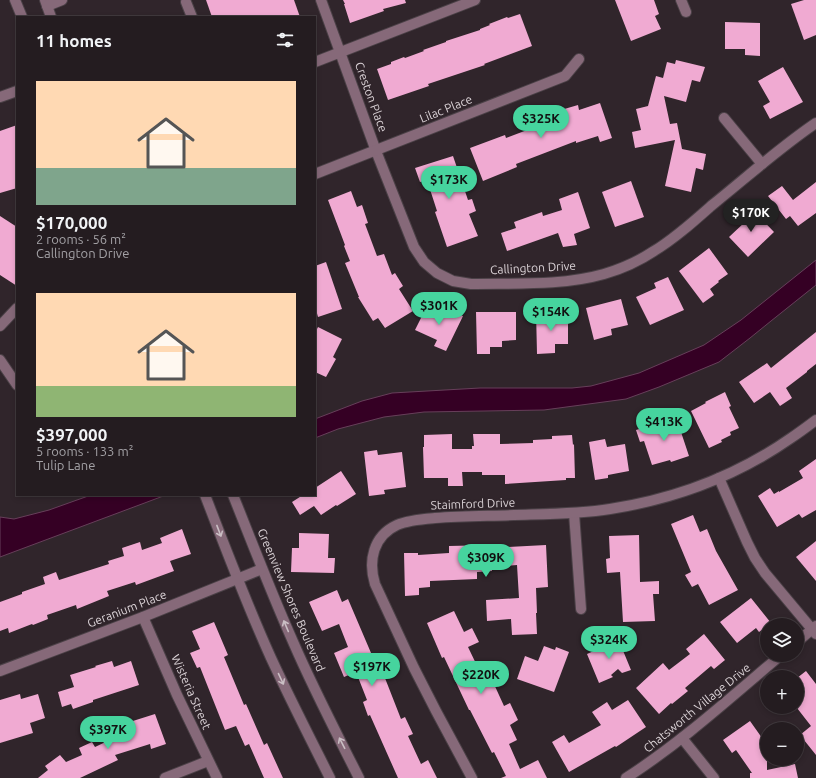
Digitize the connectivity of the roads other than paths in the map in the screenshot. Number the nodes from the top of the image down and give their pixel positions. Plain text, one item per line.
1 (16, 0) edge
2 (62, 0) edge
3 (322, 0) edge
4 (475, 0) edge
5 (681, 0) edge
6 (186, 2) dead end
7 (46, 3) edge
8 (686, 12) dead end
9 (22, 16) edge
10 (51, 16) edge
11 (192, 16) edge
12 (341, 52) junction
13 (579, 59) dead end
14 (316, 62) edge
15 (16, 90) edge
16 (0, 97) edge
17 (724, 118) dead end
18 (816, 123) edge
19 (376, 151) junction
20 (762, 164) junction
21 (316, 174) edge
22 (16, 309) edge
23 (0, 326) edge
24 (0, 360) edge
25 (15, 380) edge
26 (816, 420) edge
27 (719, 478) junction
28 (205, 496) edge
29 (233, 496) edge
30 (574, 513) junction
31 (262, 568) junction
32 (238, 579) junction
33 (581, 609) dead end
34 (143, 617) junction
35 (815, 630) edge
36 (804, 637) edge
37 (774, 662) edge
38 (0, 671) edge
39 (682, 738) junction
40 (208, 761) junction
41 (165, 778) edge
42 (217, 778) edge
43 (330, 778) edge
44 (360, 778) edge
45 (472, 778) edge
46 (626, 778) edge
47 (714, 778) edge

1 - 9 street
2 - 7 street
3 - 12 street, Creston Place
4 - 12 street, Creston Place
5 - 8 street
6 - 11 street
7 - 10 street
12 - 14 street, Creston Place
12 - 19 street, Creston Place
13 - 19 street, Lilac Place
15 - 16 street
17 - 20 street
18 - 20 street, Callington Drive
19 - 20 street, Callington Drive
19 - 21 street, Lilac Place
22 - 23 street
24 - 25 street
26 - 27 street, Staimford Drive
27 - 30 street, Staimford Drive
27 - 35 street
28 -> 32 street
29 - 31 street, Greenview Shores Boulevard
30 - 33 street
30 - 45 street, Staimford Drive
31 - 32 street, Geranium Place
44 -> 31 street, Greenview Shores Boulevard
32 - 34 street, Geranium Place
32 -> 43 street
34 - 38 street, Geranium Place
34 - 40 street, Wisteria Street
35 - 36 street
37 - 39 street, Chatsworth Village Drive
39 - 46 street, Chatsworth Village Drive
39 - 47 street
40 - 41 street
40 - 42 street, Wisteria Street

